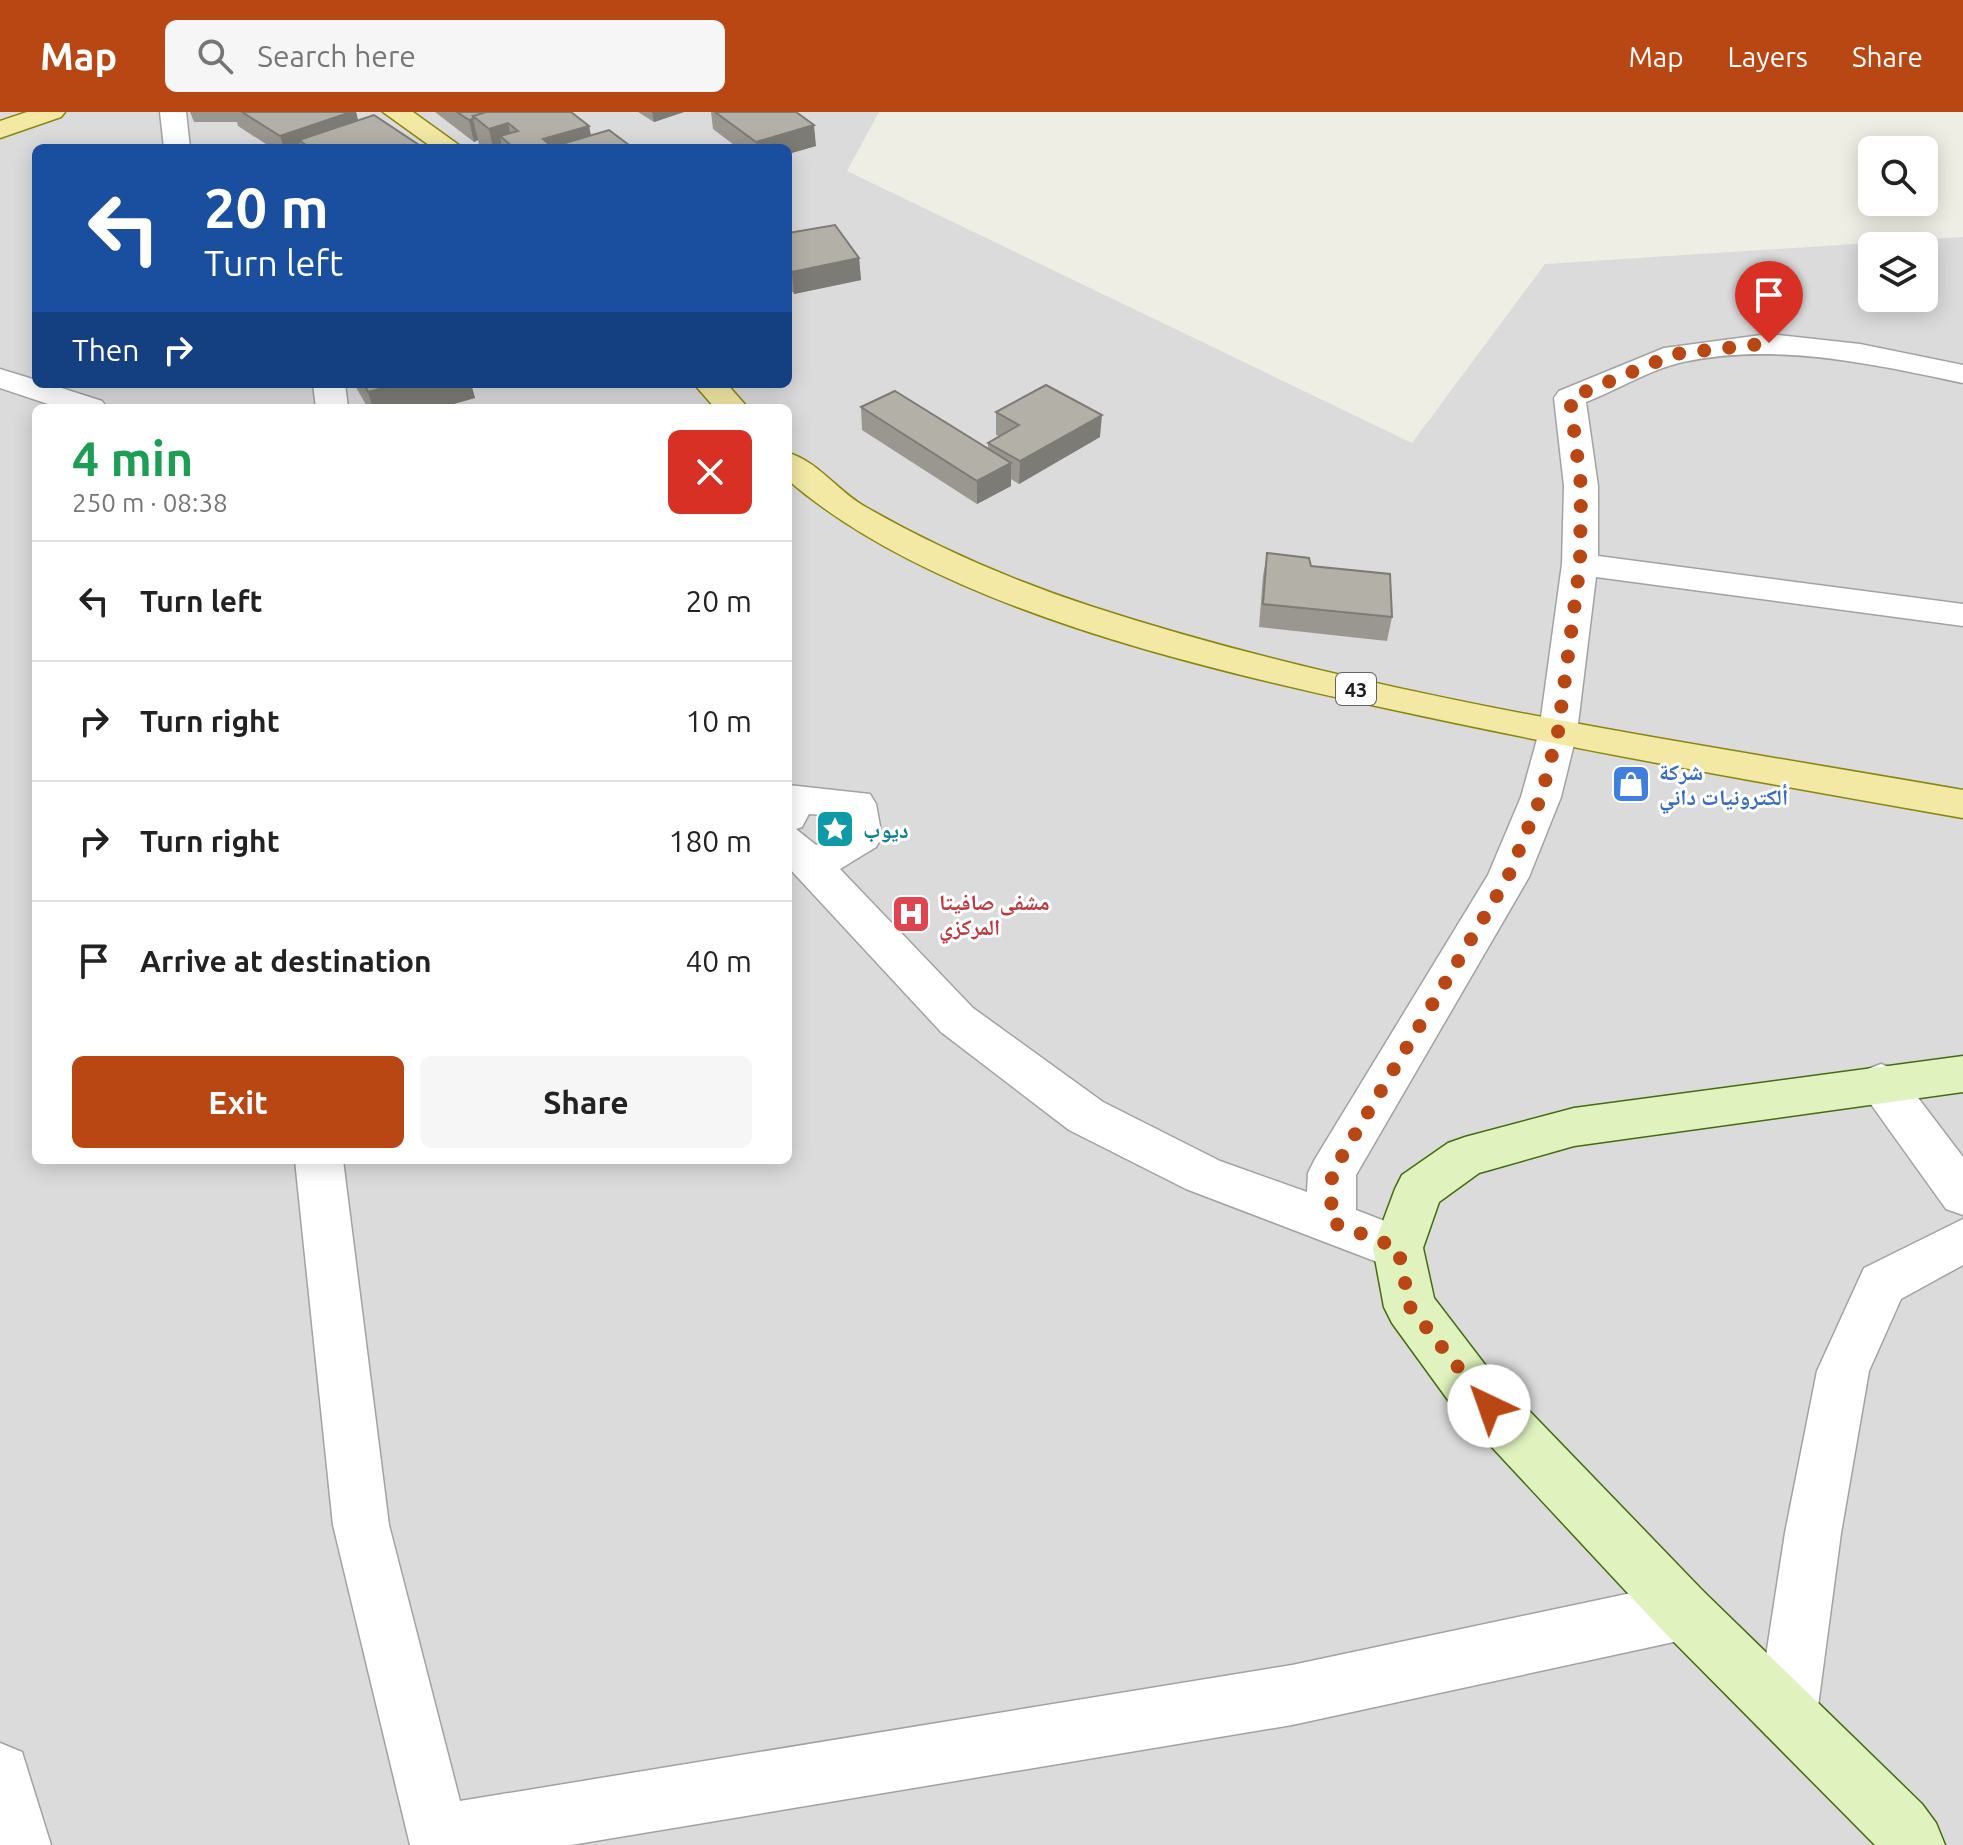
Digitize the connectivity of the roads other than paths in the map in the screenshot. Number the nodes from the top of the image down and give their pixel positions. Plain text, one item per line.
1 (52, 112) edge
2 (173, 112) edge
3 (396, 112) edge
4 (0, 130) edge
5 (177, 144) edge
6 (444, 144) edge
7 (1963, 374) edge
8 (0, 378) edge
9 (714, 388) edge
10 (79, 404) edge
11 (728, 404) edge
12 (792, 466) edge
13 (1580, 564) junction
14 (1963, 615) edge
15 (1558, 732) junction
16 (792, 802) edge
17 (1963, 804) edge
18 (800, 854) edge
19 (1963, 1074) edge
20 (1881, 1083) junction
21 (319, 1164) edge
22 (1963, 1194) edge
23 (1331, 1222) junction
24 (1963, 1240) edge
25 (1398, 1248) junction
26 (1683, 1611) junction
27 (1787, 1714) junction
28 (0, 1774) edge
29 (438, 1841) edge
30 (20, 1845) edge
31 (1914, 1845) edge

1 - 4 main road
2 - 5 street
3 - 6 main road
7 - 13 street
8 - 10 street
9 - 11 main road
12 - 15 main road, 43
13 - 14 street
13 - 15 street
15 - 17 main road, 43
15 - 23 street
16 - 18 street
18 - 23 street
19 - 20 main road
20 - 22 street
20 - 25 main road
21 - 29 street
23 - 25 street
24 - 27 street
25 - 26 main road
26 - 27 main road
26 - 29 street
27 - 31 main road
28 - 30 street

